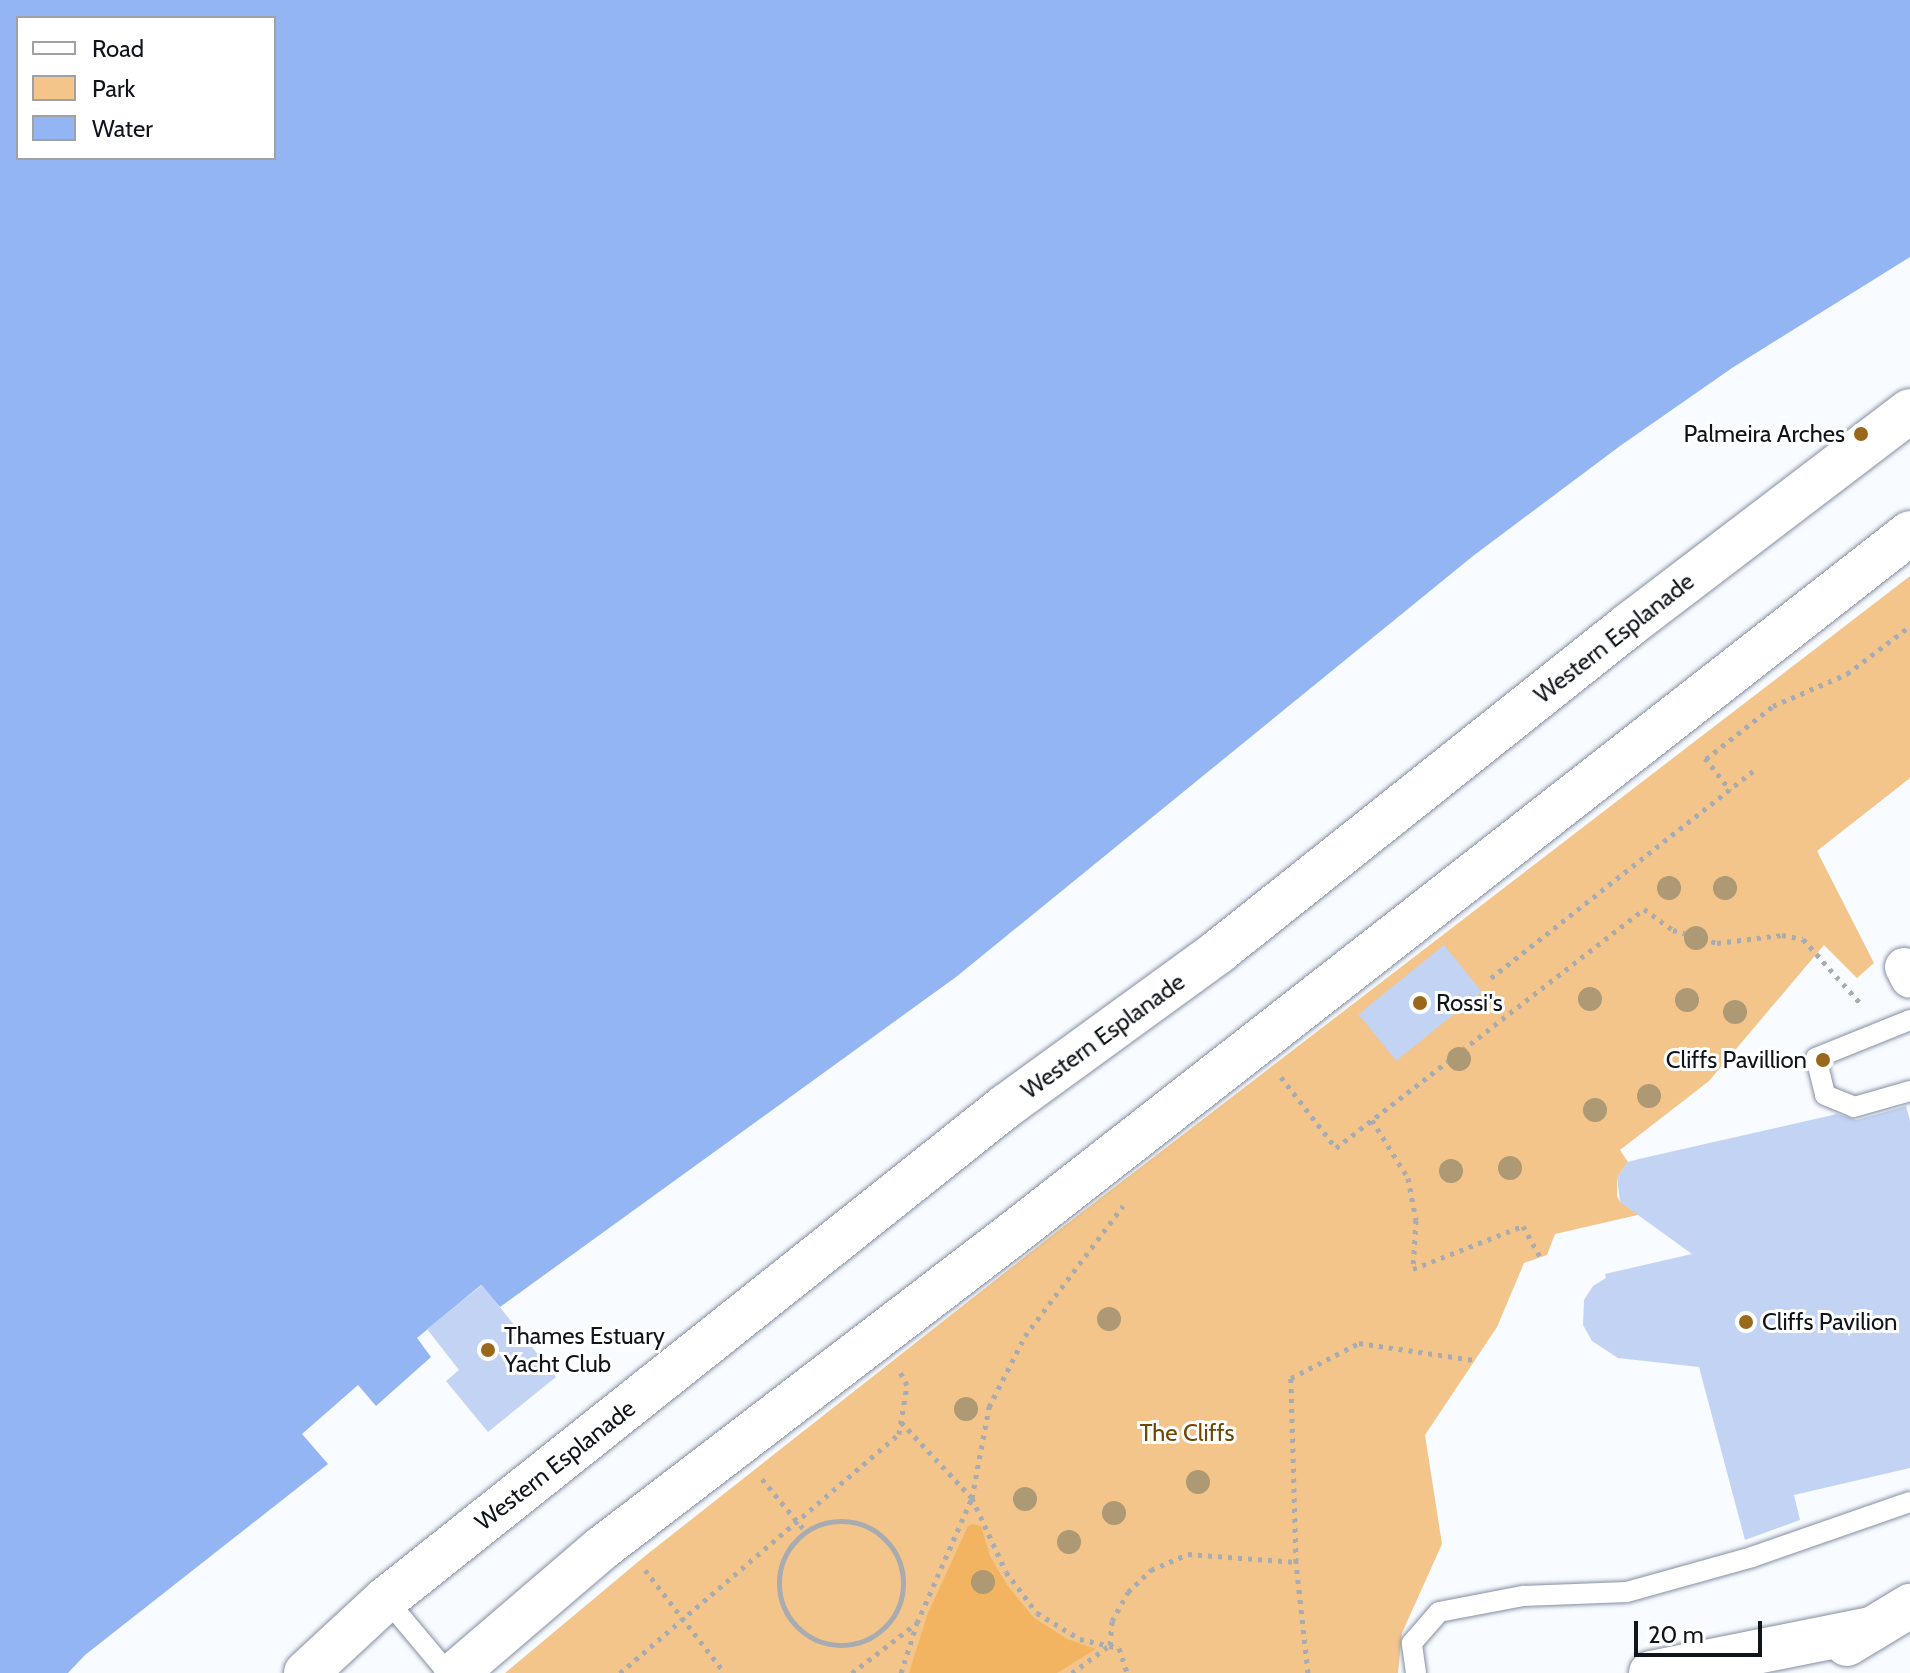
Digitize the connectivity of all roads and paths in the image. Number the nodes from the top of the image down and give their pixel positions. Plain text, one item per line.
1 (1910, 411) edge
2 (1910, 533) edge
3 (1910, 626) edge
4 (1695, 748) dead end
5 (1706, 759) junction
6 (1753, 771) dead end
7 (1730, 790) junction
8 (1491, 978) dead end
9 (1860, 1003) dead end
10 (1910, 1020) edge
11 (1279, 1075) dead end
12 (1910, 1091) edge
13 (1372, 1120) junction
14 (1127, 1200) dead end
15 (1540, 1257) dead end
16 (1474, 1360) dead end
17 (896, 1364) dead end
18 (901, 1422) junction
19 (758, 1474) dead end
20 (972, 1498) junction
21 (1910, 1502) edge
22 (795, 1521) junction
23 (806, 1532) junction
24 (618, 1536) junction
25 (1296, 1562) junction
26 (386, 1599) junction
27 (1910, 1606) edge
28 (682, 1617) junction
29 (917, 1623) junction
30 (1872, 1629) junction
31 (881, 1631) junction
32 (890, 1643) junction
33 (1110, 1645) junction
34 (306, 1673) edge
35 (448, 1673) edge
36 (456, 1673) edge
37 (620, 1673) edge
38 (725, 1673) edge
39 (852, 1673) edge
40 (901, 1673) edge
41 (1072, 1673) edge
42 (1127, 1673) edge
43 (1308, 1673) edge
44 (1416, 1673) edge
45 (1651, 1673) edge
46 (1798, 1673) edge

1 - 26 street, Western Esplanade
2 - 24 street
3 - 5 path
4 - 5 path
5 - 7 path
6 - 7 path
7 - 8 path
9 - 13 path
10 - 12 lane
11 - 13 path
13 - 15 path
14 - 20 path
16 - 25 path
17 - 18 path
18 - 20 path
18 - 22 path
19 - 22 path
20 - 29 path
20 - 33 path
21 - 44 lane
22 - 23 path
22 - 28 path
23 - 31 path
23 - 31 path
24 - 28 path
24 - 36 street
25 - 33 path
25 - 43 path
26 - 34 street, Western Esplanade
26 - 35 lane
27 - 30 street
28 - 37 path
28 - 38 path
29 - 32 path
29 - 40 path
30 - 45 street
30 - 46 street
31 - 32 path
32 - 39 path
33 - 41 path
33 - 42 path

